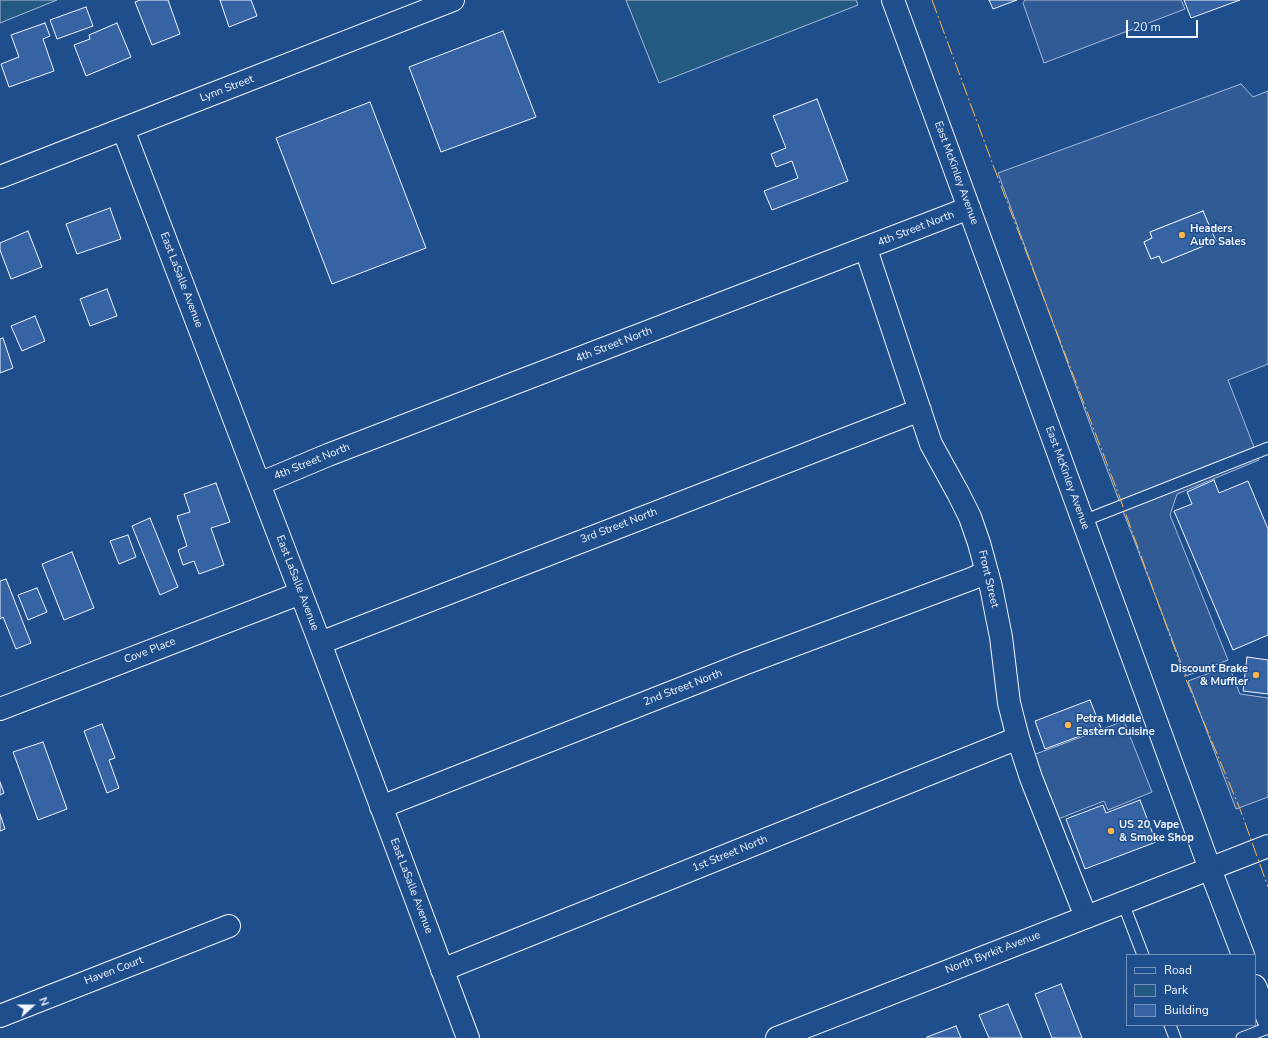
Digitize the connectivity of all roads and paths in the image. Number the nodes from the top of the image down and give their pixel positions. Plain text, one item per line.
1 (453, 0) edge
2 (893, 0) edge
3 (124, 129) junction
4 (0, 178) edge
5 (969, 208) junction
6 (866, 248) junction
7 (920, 410) junction
8 (1268, 448) edge
9 (259, 484) junction
10 (1083, 520) junction
11 (987, 572) junction
12 (301, 593) junction
13 (320, 643) junction
14 (0, 709) edge
15 (1018, 738) junction
16 (381, 807) junction
17 (1268, 846) edge
18 (1210, 869) junction
19 (1123, 903) junction
20 (1086, 917) junction
21 (229, 926) dead end
22 (1143, 954) edge
23 (1243, 954) edge
24 (442, 970) junction
25 (1256, 989) edge
26 (0, 1016) edge
27 (1268, 1020) edge
28 (1170, 1026) edge
29 (1268, 1028) edge
30 (468, 1038) edge
31 (777, 1038) edge
32 (1175, 1038) edge
33 (1242, 1038) edge

1 - 3 street, Lynn Street
2 - 5 street, East McKinley Avenue
3 - 4 street, Lynn Street
3 - 9 street, East LaSalle Avenue
5 - 6 street, 4th Street North
5 - 10 street, East McKinley Avenue
6 - 7 street, Front Street
6 - 9 street, 4th Street North
7 - 11 street, Front Street
7 - 13 street, 3rd Street North
8 - 10 lane
9 - 12 street, East LaSalle Avenue
10 - 18 street, East McKinley Avenue
11 - 15 street, Front Street
11 - 16 street, 2nd Street North
12 - 13 street, East LaSalle Avenue
12 - 14 street, Cove Place
13 - 16 street, East LaSalle Avenue
15 - 20 street, Front Street
15 - 24 street, 1st Street North
16 - 24 street, East LaSalle Avenue
17 - 18 street, North Byrkit Avenue
18 - 19 street, North Byrkit Avenue
18 - 23 street, East McKinley Avenue
19 - 20 street, North Byrkit Avenue
19 - 22 lane
20 - 31 street, North Byrkit Avenue
21 - 26 street, Haven Court
24 - 30 street, East LaSalle Avenue
25 - 27 street
28 - 32 lane
29 - 33 lane

